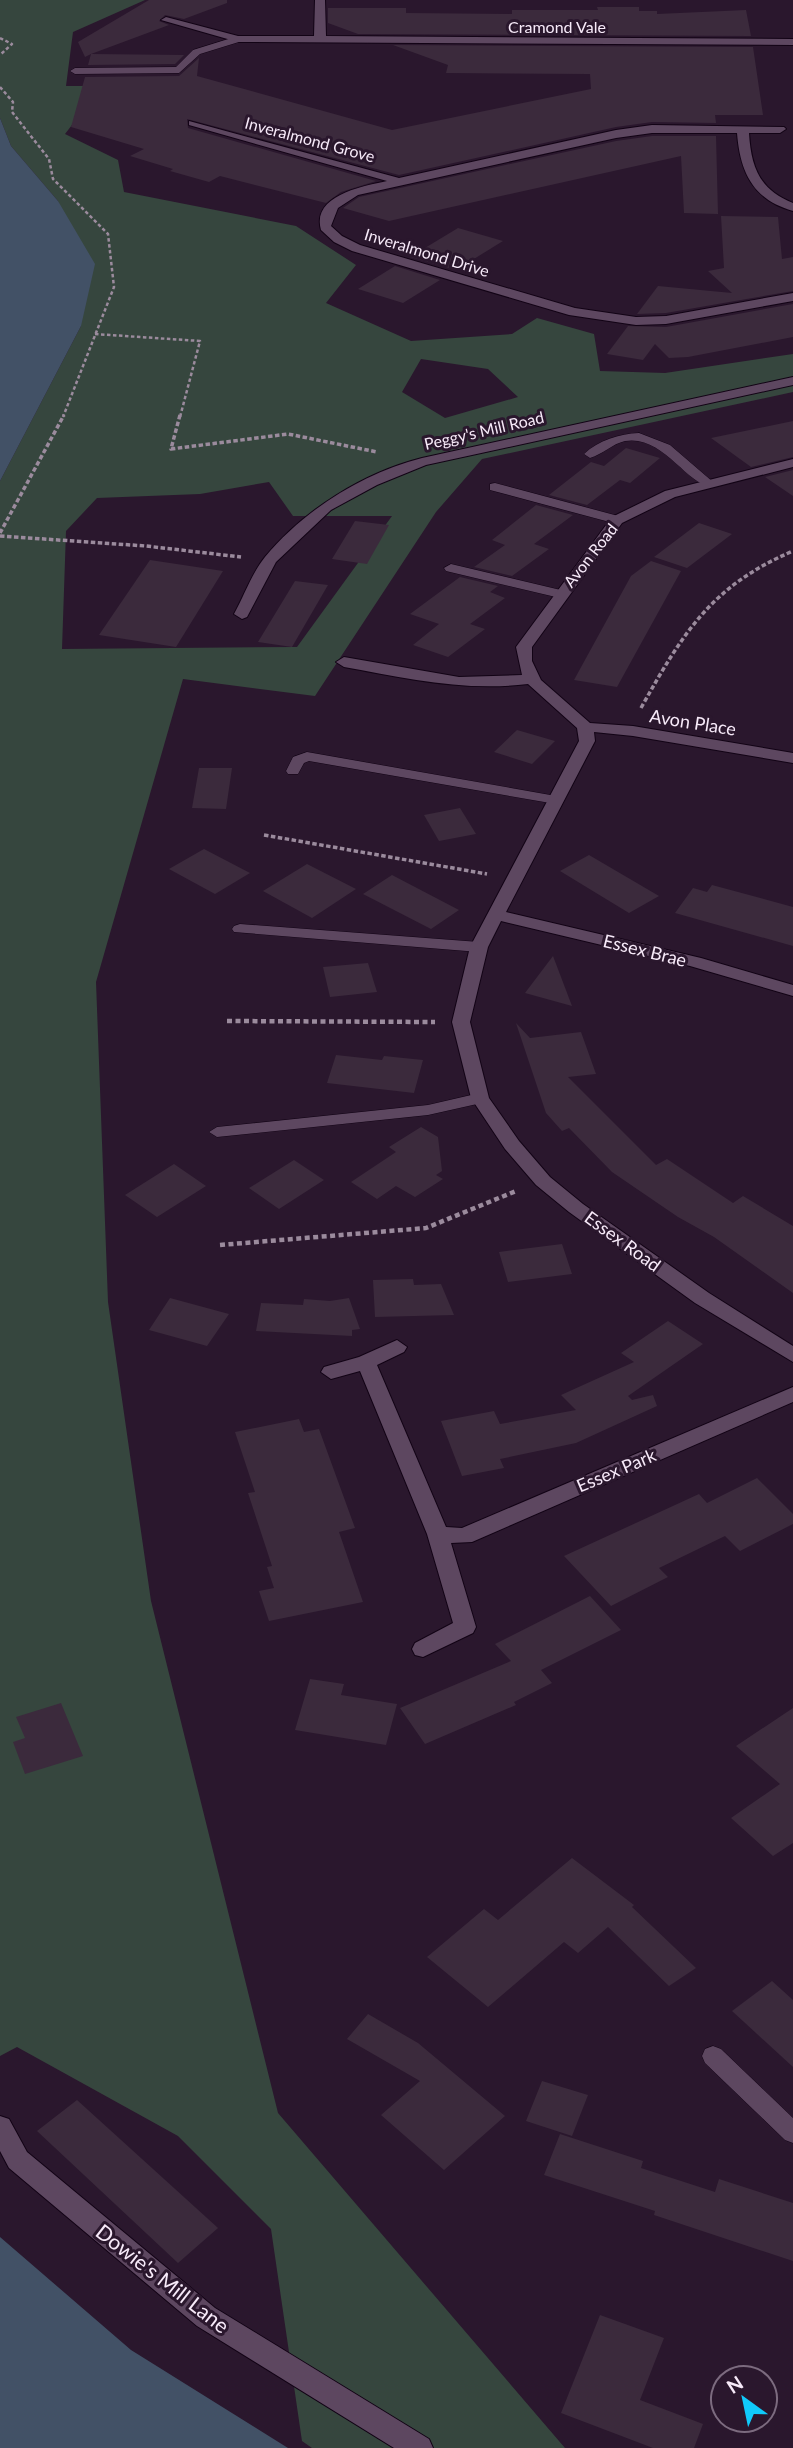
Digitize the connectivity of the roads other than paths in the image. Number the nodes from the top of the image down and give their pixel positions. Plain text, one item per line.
1 (320, 0) edge
2 (166, 20) dead end
3 (238, 39) junction
4 (320, 41) junction
5 (793, 42) edge
6 (75, 71) dead end
7 (193, 123) dead end
8 (780, 129) dead end
9 (743, 130) junction
10 (397, 182) junction
11 (793, 207) edge
12 (793, 297) edge
13 (793, 381) edge
14 (590, 454) dead end
15 (793, 463) edge
16 (707, 482) junction
17 (495, 487) dead end
18 (617, 520) junction
19 (451, 568) dead end
20 (560, 594) junction
21 (242, 614) dead end
22 (344, 662) dead end
23 (529, 679) junction
24 (585, 727) junction
25 (793, 758) edge
26 (293, 771) dead end
27 (556, 800) junction
28 (495, 914) junction
29 (240, 929) dead end
30 (479, 947) junction
31 (793, 992) edge
32 (480, 1098) junction
33 (217, 1132) dead end
34 (397, 1347) dead end
35 (793, 1354) edge
36 (366, 1362) junction
37 (331, 1372) dead end
38 (793, 1394) edge
39 (438, 1534) junction
40 (423, 1649) dead end
41 (713, 2056) dead end
42 (0, 2127) edge
43 (793, 2133) edge
44 (419, 2448) edge

1 - 4 street
2 - 3 street, Cramond Vale
3 - 4 street, Cramond Vale
3 - 6 lane
4 - 5 street, Cramond Vale
7 - 10 street, Inveralmond Grove
8 - 9 street, Inveralmond Drive
9 - 10 street, Inveralmond Drive
9 - 11 street
10 - 12 street, Inveralmond Drive
13 - 21 street, Peggy's Mill Road
14 - 16 lane
15 - 16 street, Avon Road
16 - 18 street, Avon Road
17 - 18 lane
18 - 20 street, Avon Road
19 - 20 lane
20 - 23 street, Avon Road
22 - 23 street
23 - 24 street
24 - 25 street, Avon Place
24 - 27 street, Essex Road
26 - 27 lane
27 - 28 street, Essex Road
28 - 30 street, Essex Road
28 - 31 street, Essex Brae
29 - 30 lane
30 - 32 street, Essex Road
32 - 33 lane
32 - 35 street, Essex Road
34 - 36 street
36 - 37 street
36 - 39 street
38 - 39 street, Essex Park
39 - 40 street
41 - 43 lane
42 - 44 street, Dowie's Mill Lane

